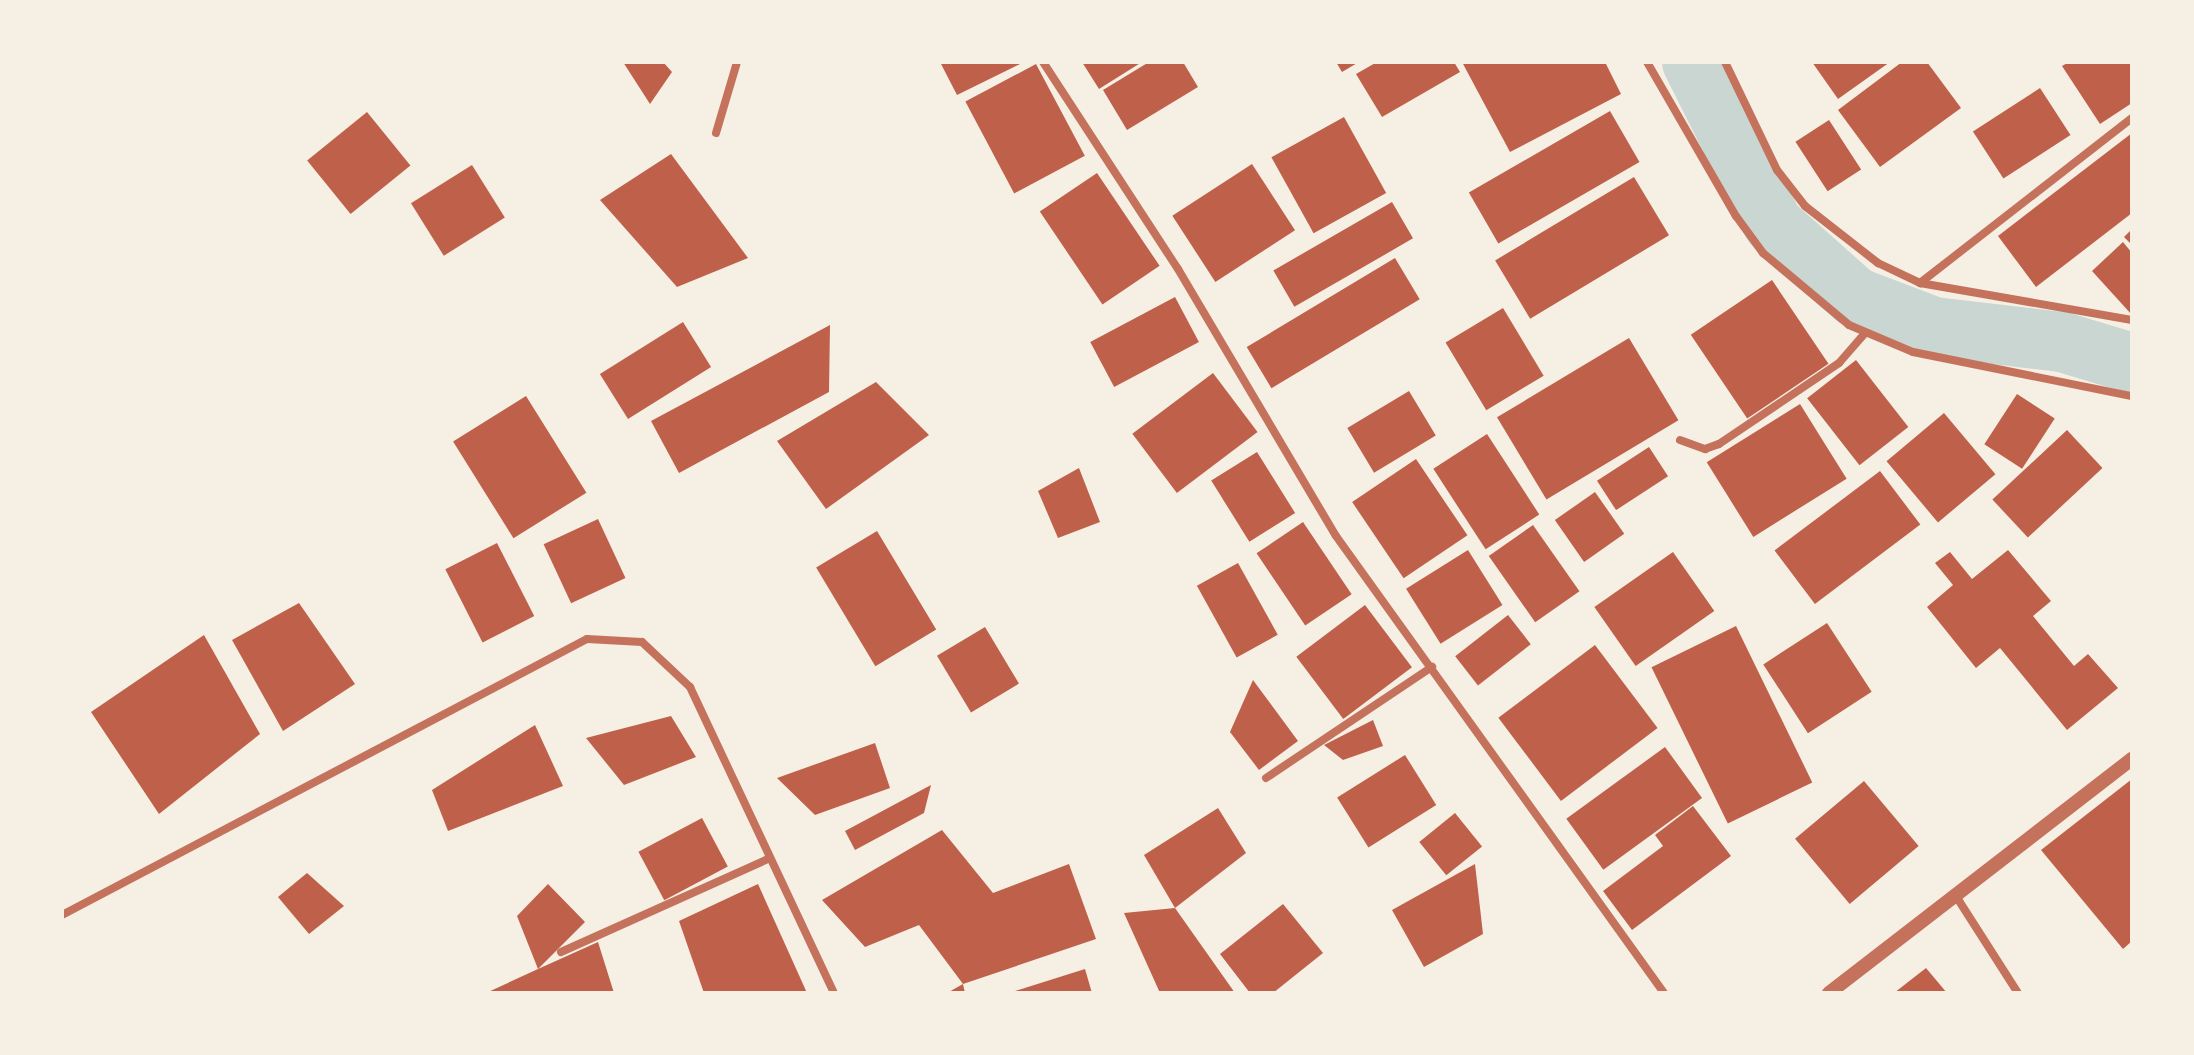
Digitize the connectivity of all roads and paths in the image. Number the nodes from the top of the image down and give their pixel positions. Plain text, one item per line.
1 (737, 62) edge
2 (1043, 62) edge
3 (1647, 62) edge
4 (1725, 62) edge
5 (2132, 118) edge
6 (716, 133) dead end
7 (1920, 283) junction
8 (2132, 320) edge
9 (1864, 334) junction
10 (2132, 396) edge
11 (1680, 440) dead end
12 (1432, 667) junction
13 (2132, 759) edge
14 (1266, 778) dead end
15 (770, 858) junction
16 (1954, 892) junction
17 (62, 915) edge
18 (561, 952) dead end
19 (834, 993) edge
20 (1664, 993) edge
21 (1829, 993) edge
22 (2018, 993) edge

1 - 6 street
2 - 12 street
3 - 9 street
4 - 7 street
5 - 7 street
7 - 8 street
9 - 10 street
9 - 11 street
12 - 14 street
12 - 20 street
13 - 16 street
15 - 17 street
15 - 18 street
15 - 19 street
16 - 21 street
16 - 22 street

